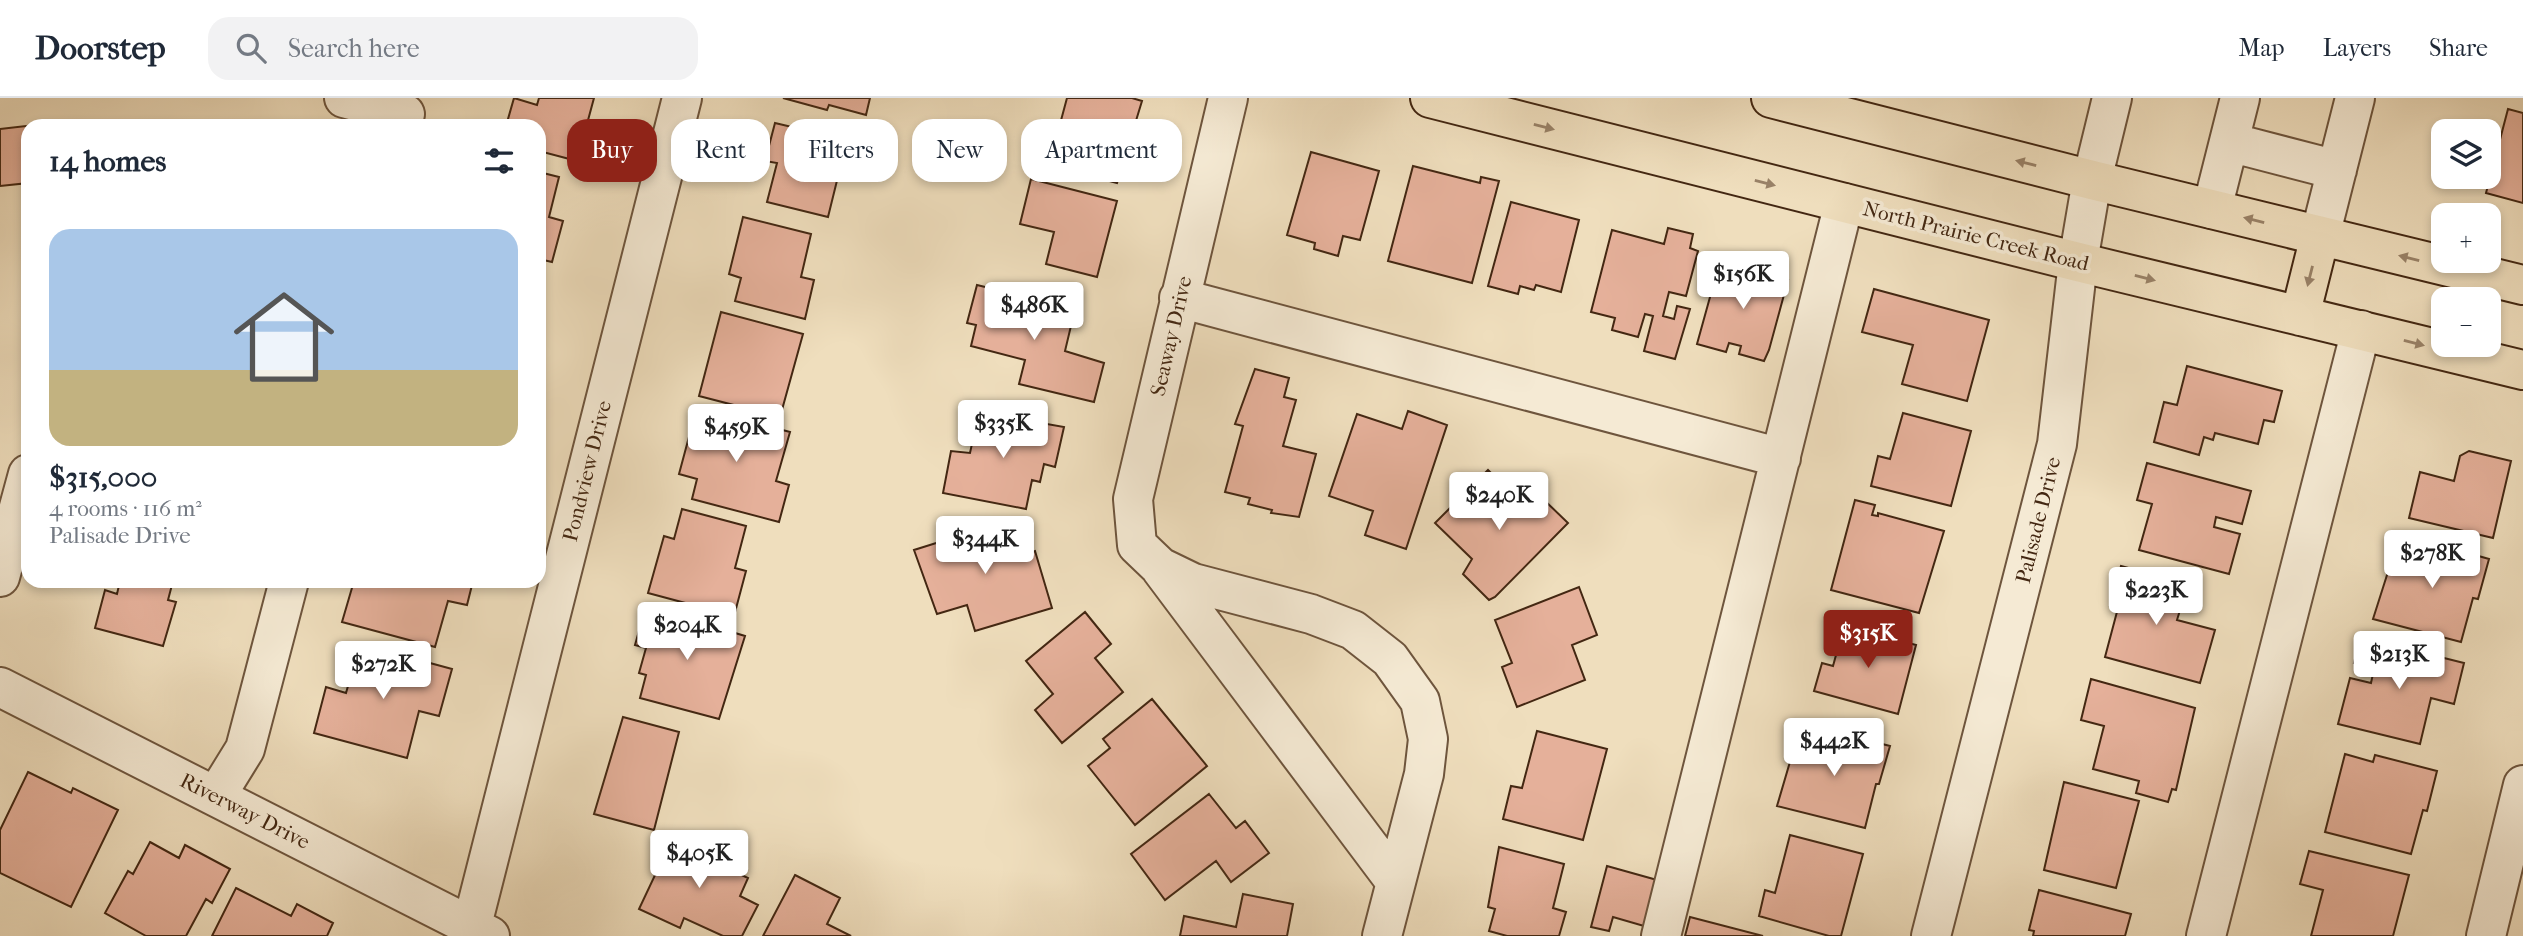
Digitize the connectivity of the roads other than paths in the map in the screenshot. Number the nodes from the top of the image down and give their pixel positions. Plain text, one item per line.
1 (344, 98) edge
2 (682, 98) edge
3 (1228, 98) edge
4 (1430, 98) edge
5 (1771, 98) edge
6 (2112, 98) edge
7 (2240, 98) edge
8 (2355, 98) edge
9 (406, 113) edge
10 (2229, 142) junction
11 (2337, 170) junction
12 (2092, 180) junction
13 (1844, 202) junction
14 (2212, 209) junction
15 (2320, 236) junction
16 (2078, 262) junction
17 (2523, 285) edge
18 (1179, 298) junction
19 (2300, 316) junction
20 (2361, 330) junction
21 (2523, 370) edge
22 (1781, 458) junction
23 (21, 500) edge
24 (1160, 568) junction
25 (0, 577) edge
26 (287, 588) edge
27 (0, 687) edge
28 (2523, 785) edge
29 (216, 796) junction
30 (1395, 881) junction
31 (481, 931) edge
32 (1382, 936) edge
33 (1661, 936) edge
34 (1931, 936) edge
35 (2206, 936) edge
36 (2486, 936) edge

1 - 9 street
2 - 31 street, Pondview Drive
3 - 18 street, Seaway Drive
4 -> 13 main road, North Prairie Creek Road
12 -> 5 main road
6 - 12 street, Palisade Drive
7 - 10 street
8 - 11 street
10 - 11 street
10 - 14 street
11 - 15 street
12 - 14 main road
12 - 16 street, Palisade Drive
13 - 16 main road, North Prairie Creek Road
13 - 22 street
15 -> 14 main road
17 -> 15 main road
15 -> 19 main road
16 -> 19 main road, North Prairie Creek Road
16 - 34 street, Palisade Drive
18 - 22 street
18 - 24 street, Seaway Drive
19 - 20 main road, North Prairie Creek Road
20 -> 21 main road, North Prairie Creek Road
20 - 35 street
22 - 33 street
23 - 25 street
24 - 30 street, Seaway Drive
24 - 30 street, Seaway Drive
26 - 29 street
27 - 29 street, Riverway Drive
28 - 36 street
29 - 31 street, Riverway Drive
30 - 32 street, Seaway Drive

